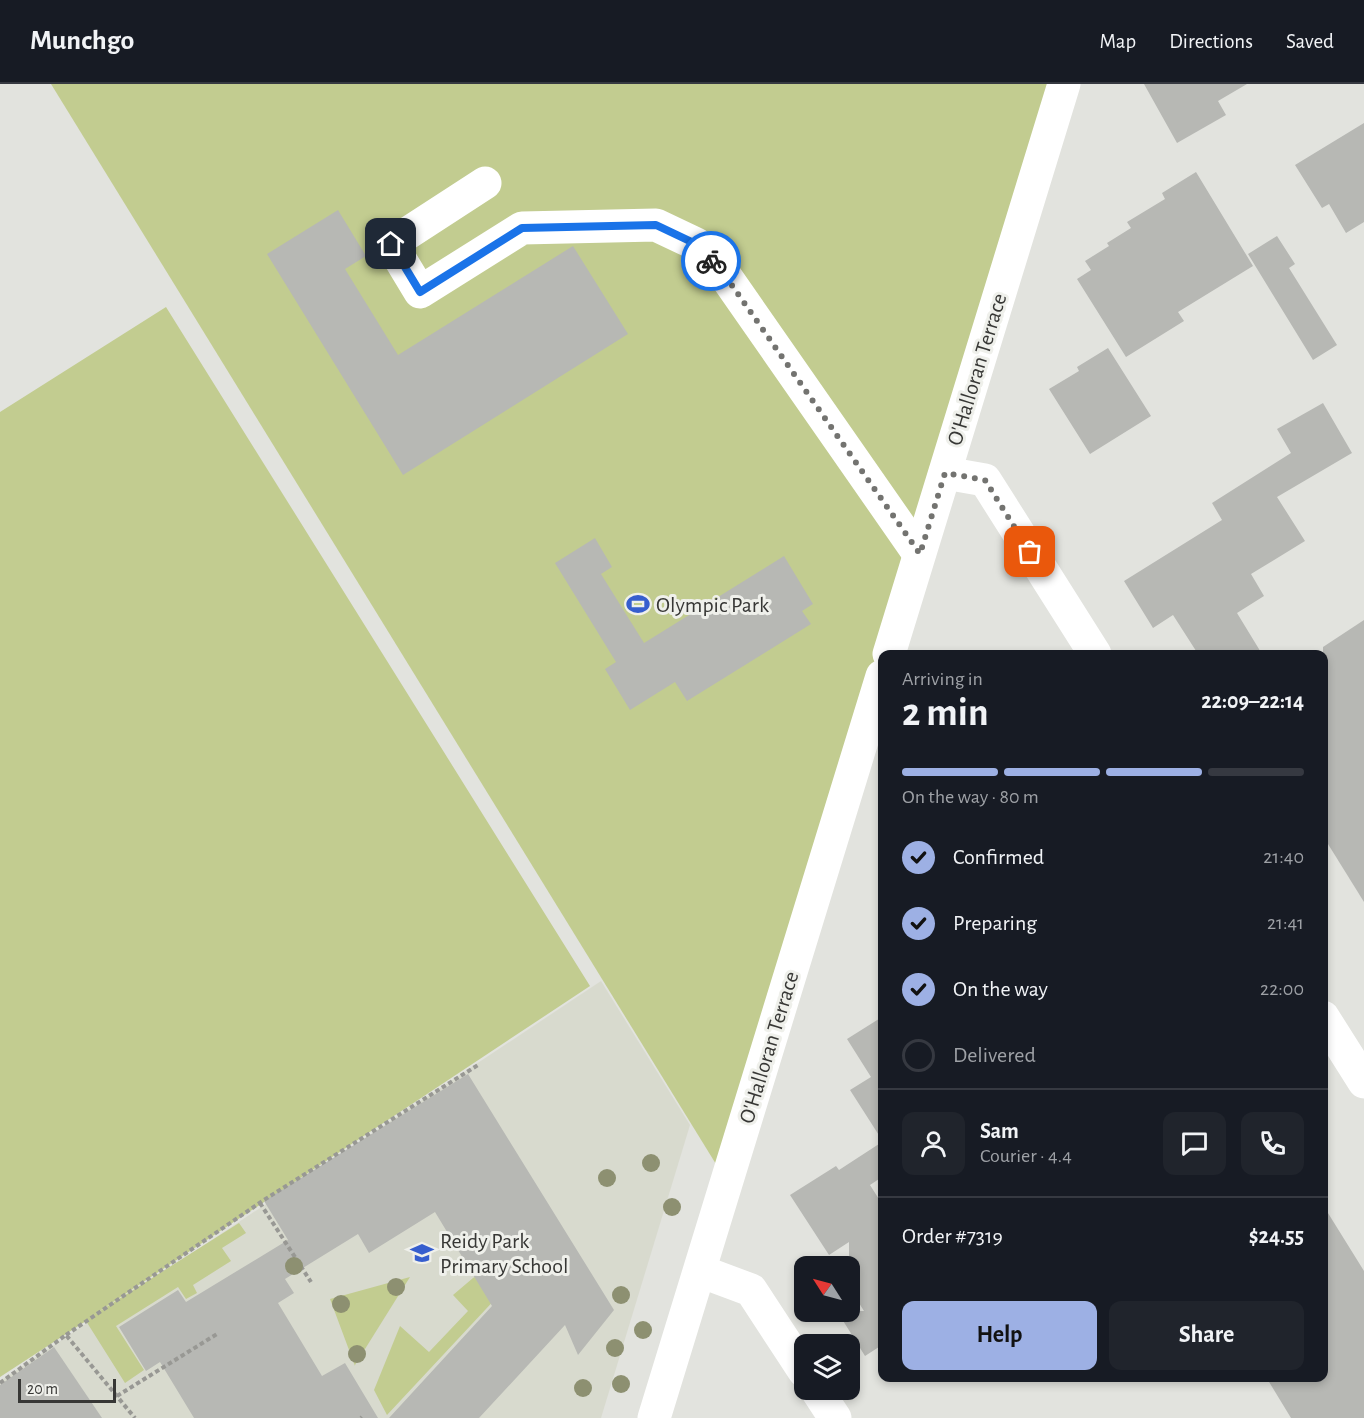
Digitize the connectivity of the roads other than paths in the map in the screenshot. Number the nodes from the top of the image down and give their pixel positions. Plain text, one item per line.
1 (1064, 84) edge
2 (485, 183) dead end
3 (945, 473) junction
4 (920, 554) junction
5 (890, 650) edge
6 (1092, 650) edge
7 (878, 689) edge
8 (1328, 1025) edge
9 (1364, 1082) edge
10 (700, 1271) junction
11 (794, 1356) edge
12 (823, 1400) edge
13 (654, 1418) edge
14 (835, 1418) edge

1 - 3 street, O'Halloran Terrace
2 - 4 street
3 - 4 street, O'Halloran Terrace
3 - 6 street
4 - 5 street, O'Halloran Terrace
7 - 10 street, O'Halloran Terrace
8 - 9 street
10 - 11 street
10 - 13 street, O'Halloran Terrace
12 - 14 street

